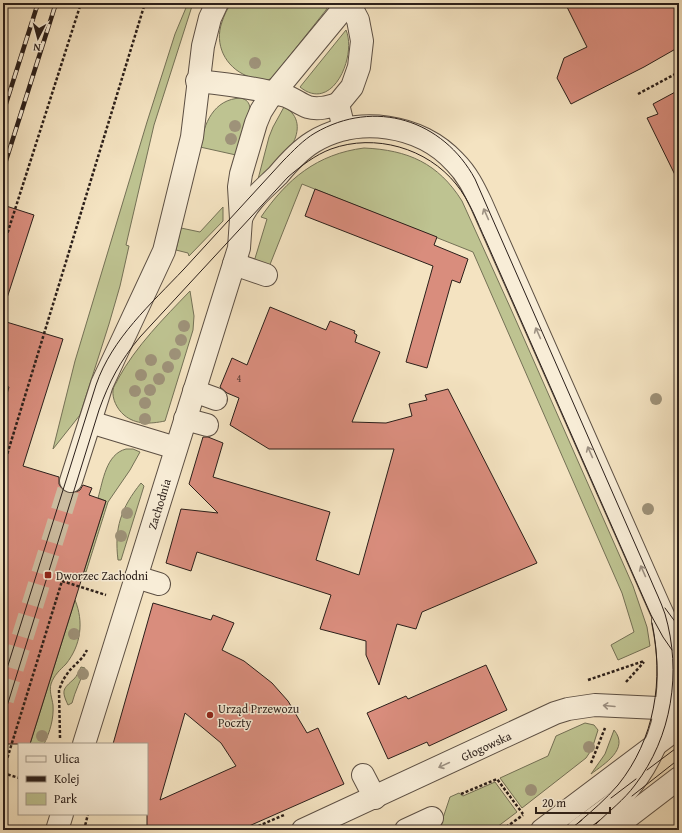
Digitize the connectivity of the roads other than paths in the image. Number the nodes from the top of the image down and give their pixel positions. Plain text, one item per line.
1 (217, 3) edge
2 (348, 3) edge
3 (197, 81) junction
4 (274, 93) junction
5 (338, 104) junction
6 (344, 129) junction
7 (241, 218) junction
8 (234, 264) junction
9 (266, 275) dead end
10 (194, 391) junction
11 (216, 399) dead end
12 (185, 419) junction
13 (90, 422) junction
14 (207, 425) dead end
15 (176, 448) junction
16 (71, 481) tunnel mouth
17 (136, 577) junction
18 (159, 584) dead end
19 (658, 606) junction
20 (679, 640) edge
21 (673, 709) edge
22 (679, 726) edge
23 (84, 743) edge
24 (655, 744) junction
25 (363, 775) dead end
26 (679, 778) edge
27 (374, 798) junction
28 (62, 815) edge
29 (432, 818) dead end
30 (57, 830) edge
31 (303, 830) edge
32 (406, 830) edge
33 (542, 830) edge
34 (578, 830) edge
35 (611, 830) edge

1 - 3 street
2 - 4 street, Zachodnia
2 - 5 street
3 - 4 street
3 - 13 street
4 - 5 street
4 - 7 street, Zachodnia
5 - 6 street
6 - 7 street
19 -> 6 street
7 - 8 street, Zachodnia
8 - 9 street
8 - 10 street, Zachodnia
10 - 11 street
10 - 12 street, Zachodnia
12 - 14 street
12 - 15 street, Zachodnia
13 - 15 street
13 - 16 street
15 - 17 street, Zachodnia
17 - 18 street
17 - 23 street, Zachodnia
19 - 20 street
19 - 21 street
21 - 24 street
21 -> 27 street, Głogowska
22 - 24 street
24 - 33 street
24 - 34 street
25 - 27 street
26 - 35 street
27 - 31 street, Głogowska
28 - 30 street
29 - 32 street

